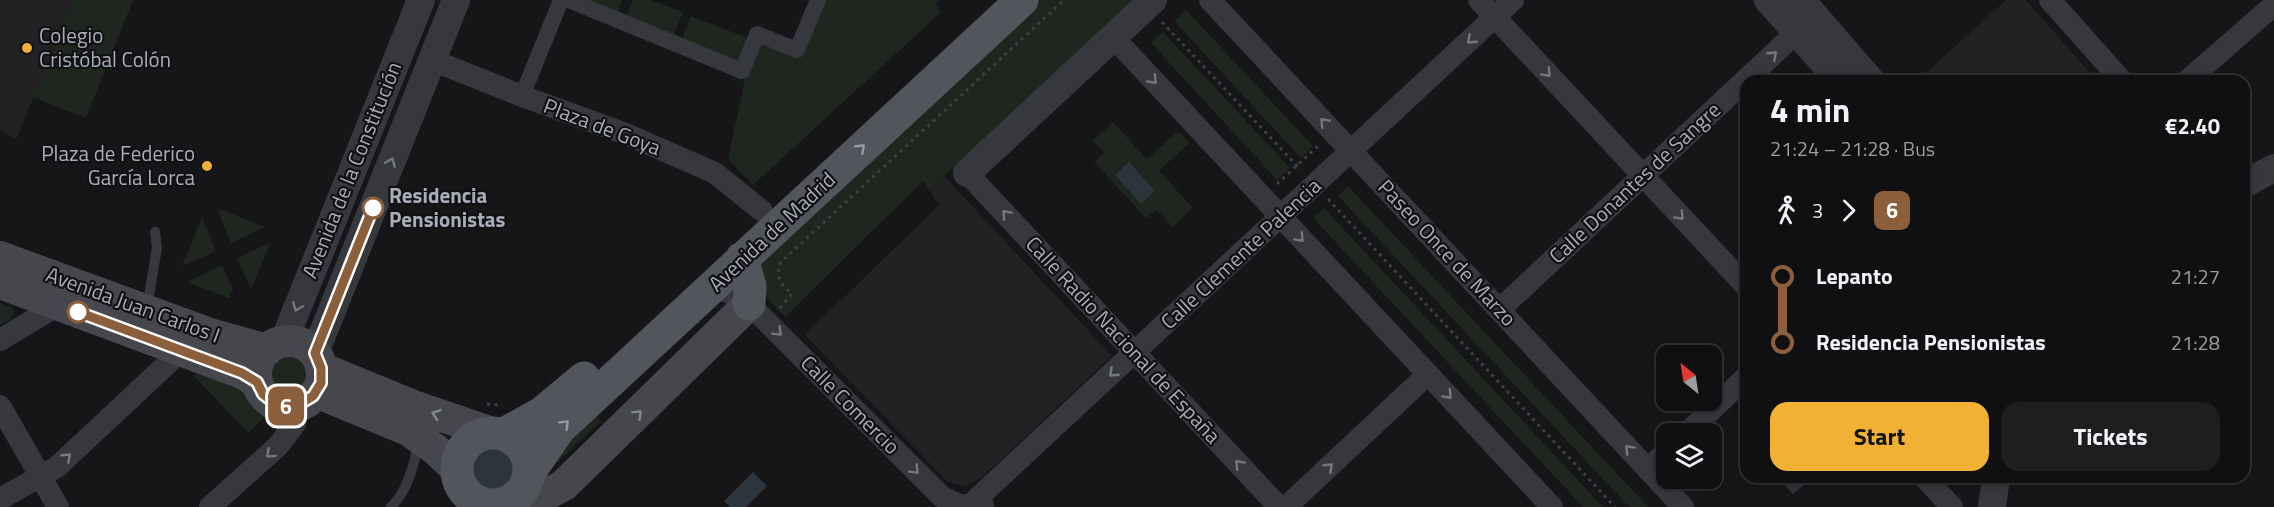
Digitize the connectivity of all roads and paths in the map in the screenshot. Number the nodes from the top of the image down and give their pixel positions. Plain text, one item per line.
1 (421, 0) edge
2 (456, 0) edge
3 (561, 0) edge
4 (569, 0) edge
5 (818, 0) edge
6 (989, 0) edge
7 (1022, 0) edge
8 (1064, 0) edge
9 (1210, 0) edge
10 (1479, 0) edge
11 (1514, 0) edge
12 (1768, 0) edge
13 (1801, 0) edge
14 (2050, 0) edge
15 (1150, 3) edge
16 (2274, 5) edge
17 (1495, 17) junction
18 (1797, 32) junction
19 (1113, 37) junction
20 (432, 60) junction
21 (1751, 75) edge
22 (1835, 75) edge
23 (1866, 75) edge
24 (2117, 75) edge
25 (2194, 75) edge
26 (1740, 85) edge
27 (522, 96) junction
28 (1333, 132) junction
29 (1351, 151) junction
30 (1296, 166) junction
31 (2274, 168) edge
32 (967, 173) joint
33 (1643, 176) junction
34 (2250, 181) edge
35 (1315, 185) junction
36 (2274, 189) edge
37 (1263, 197) junction
38 (2250, 201) edge
39 (762, 211) junction
40 (1281, 217) junction
41 (155, 232) dead end
42 (0, 257) edge
43 (742, 258) junction
44 (1740, 280) edge
45 (0, 283) edge
46 (715, 285) junction
47 (58, 304) junction
48 (763, 307) junction
49 (1500, 309) junction
50 (147, 310) junction
51 (0, 340) edge
52 (275, 345) junction
53 (181, 351) junction
54 (1135, 352) junction
55 (1428, 374) junction
56 (313, 380) junction
57 (257, 382) junction
58 (1740, 383) edge
59 (0, 406) edge
60 (1698, 423) edge
61 (498, 434) junction
62 (417, 436) junction
63 (1656, 461) edge
64 (1648, 469) junction
65 (40, 476) junction
66 (1928, 483) edge
67 (1995, 483) edge
68 (464, 494) edge
69 (533, 495) edge
70 (0, 500) edge
71 (1942, 503) edge
72 (977, 506) edge
73 (58, 507) edge
74 (210, 507) edge
75 (391, 507) edge
76 (1279, 507) edge
77 (1286, 507) edge
78 (1552, 507) edge
79 (1615, 507) edge
80 (1683, 507) edge
81 (1992, 507) edge

1 -> 52 street, Avenida de la Constitución
2 - 20 street, Avenida de la Constitución
3 - 27 street
4 - 5 street
6 - 39 main road, Avenida de Madrid
43 -> 7 main road, Avenida de Madrid
8 - 48 path
28 -> 9 street, Paseo Once de Marzo
10 - 17 street
11 - 17 street, Calle Clemente Palencia
12 - 18 street
13 - 23 street
14 - 24 street
15 - 19 street
15 - 30 path
16 - 25 street
17 -> 29 street, Calle Clemente Palencia
17 -> 33 street
21 -> 18 street, Calle Donantes de Sangre
18 - 22 street
19 - 32 street
19 -> 37 street
20 - 27 street, Plaza de Goya
56 -> 20 street, Avenida de la Constitución
33 -> 26 street, Calle Donantes de Sangre
27 - 39 street, Plaza de Goya
28 - 29 street, Paseo Once de Marzo
28 - 30 path
29 - 35 street, Calle Clemente Palencia
29 - 49 street, Paseo Once de Marzo
30 - 35 path
30 - 37 path
31 - 34 street
54 -> 32 street, Calle Radio Nacional de España
33 -> 44 street
33 - 49 street, Calle Donantes de Sangre
35 - 40 street, Calle Clemente Palencia
35 - 79 path
36 - 38 street
37 - 40 street
39 - 61 main road, Avenida de Madrid
40 - 54 street, Calle Clemente Palencia
40 -> 55 street
41 - 50 lane
42 - 50 main road, Avenida Juan Carlos I
43 - 46 main road, Avenida de Madrid
43 - 48 main road
45 - 47 main road, Avenida Juan Carlos I
46 - 48 street, Calle Comercio
69 -> 46 main road, Avenida de Madrid
47 - 51 street
47 - 53 main road, Avenida Juan Carlos I
69 -> 48 main road, Avenida de Madrid
48 -> 72 street, Calle Comercio
64 -> 49 street, Paseo Once de Marzo
50 - 52 main road, Avenida Juan Carlos I
52 - 56 main road, Avenida Juan Carlos I
52 - 57 main road
53 - 57 main road, Avenida Juan Carlos I
65 -> 53 street
54 -> 72 street, Calle Clemente Palencia
76 -> 54 street, Calle Radio Nacional de España
77 -> 55 street
55 -> 78 street
56 - 57 main road, Avenida Juan Carlos I
61 -> 56 main road, Avenida Juan Carlos I
56 - 62 main road, Avenida Juan Carlos I
56 -> 74 street
58 - 60 street
59 - 65 street
61 - 68 main road
61 - 69 main road
62 - 68 main road, Avenida Juan Carlos I
62 - 75 lane
63 - 64 street
64 - 80 street, Paseo Once de Marzo
65 - 70 street
65 - 73 street
66 - 71 street
67 - 81 street
68 - 69 main road

